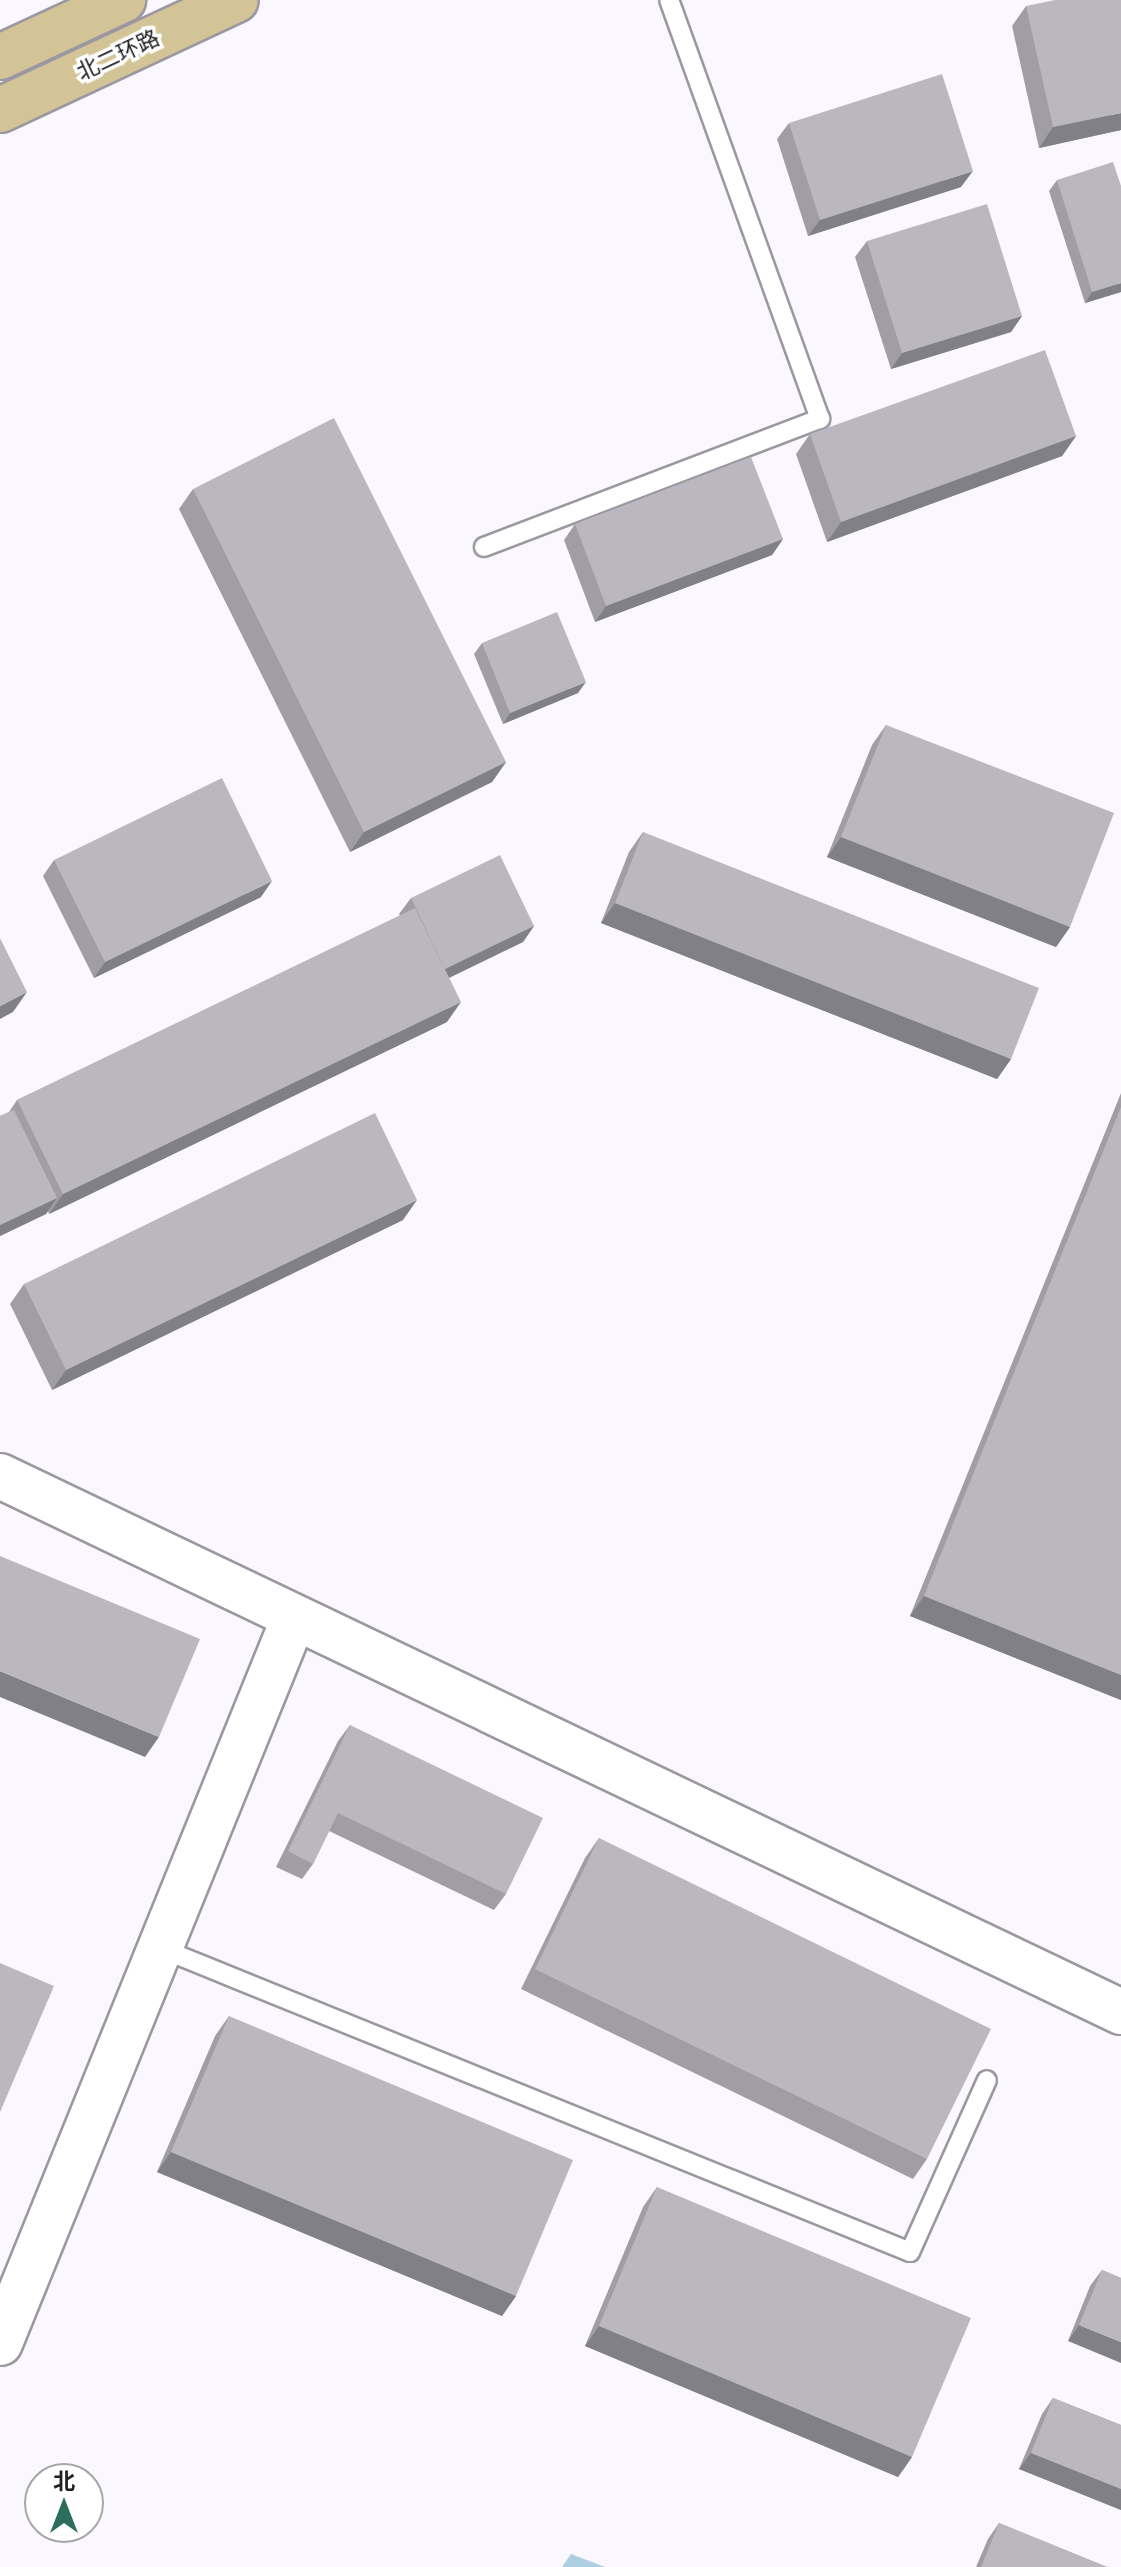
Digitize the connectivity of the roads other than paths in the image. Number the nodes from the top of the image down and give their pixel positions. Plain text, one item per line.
1 (123, 0) edge
2 (236, 0) edge
3 (669, 0) edge
4 (0, 57) edge
5 (0, 110) edge
6 (484, 547) dead end
7 (0, 1476) edge
8 (294, 1618) junction
9 (160, 1948) junction
10 (1121, 2012) edge
11 (987, 2080) edge
12 (0, 2343) edge

1 - 4 main road
2 - 5 main road, 北二环路
3 - 6 lane
7 - 8 street
8 - 9 street
8 - 10 street
9 - 11 lane
9 - 12 street

